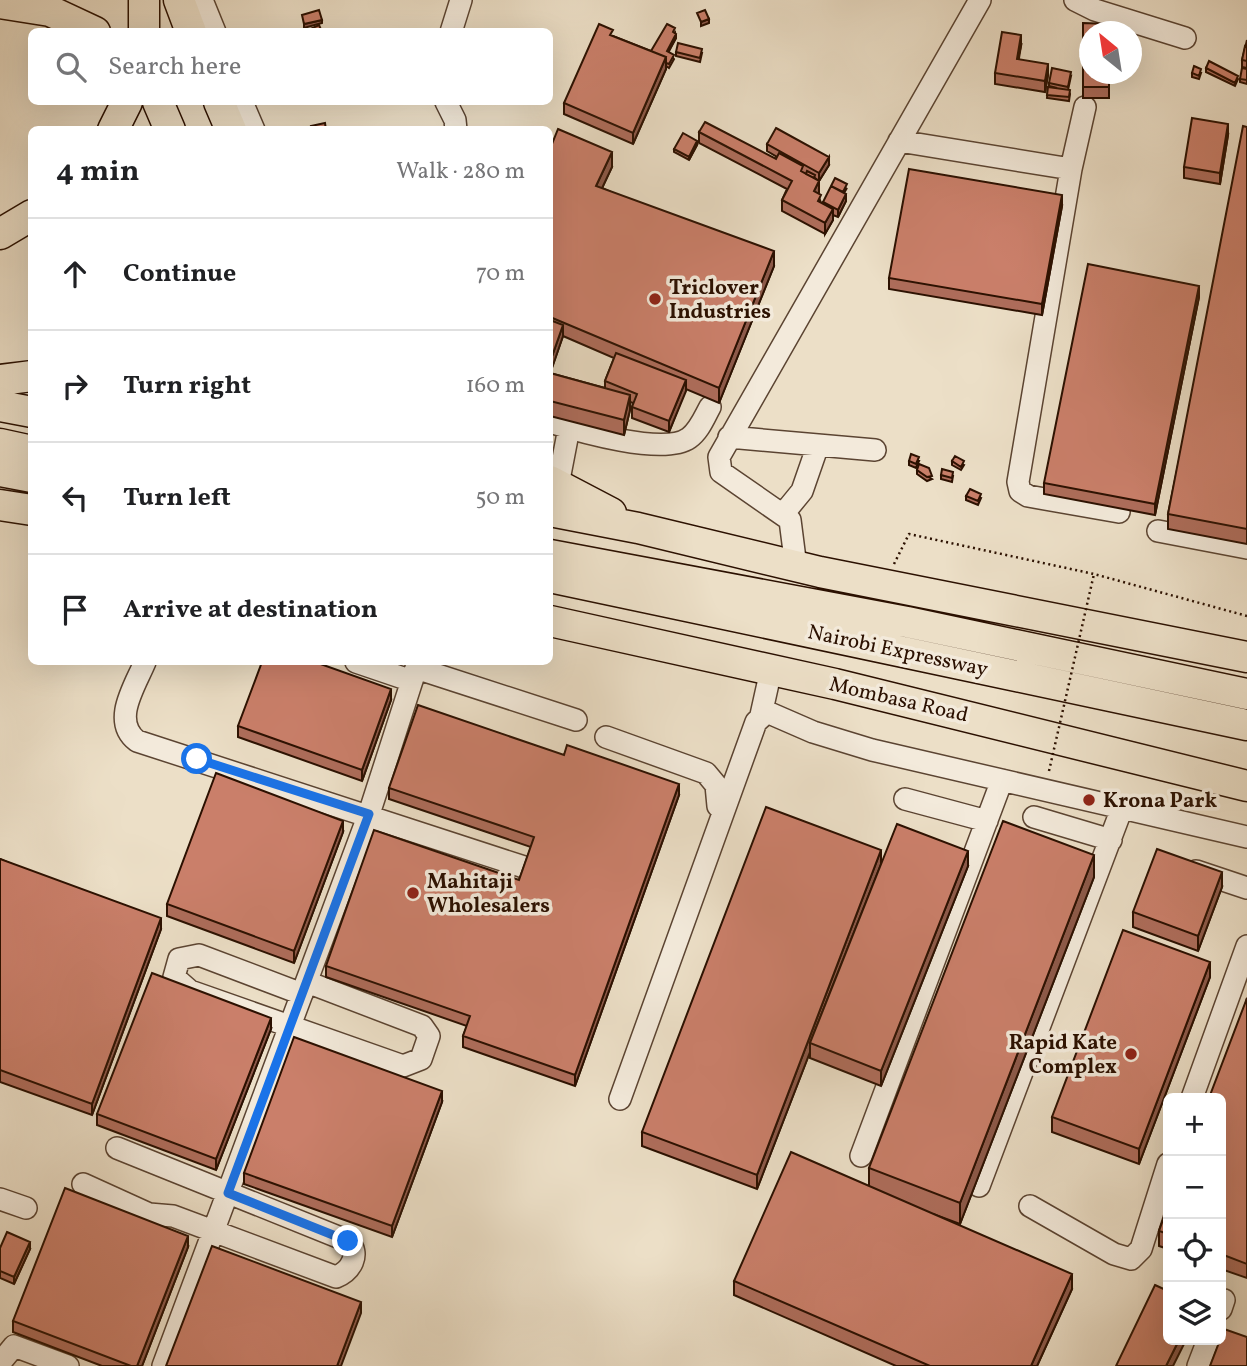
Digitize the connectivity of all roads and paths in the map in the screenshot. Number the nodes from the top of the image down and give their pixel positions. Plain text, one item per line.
1 (144, 0) edge
2 (179, 0) edge
3 (202, 0) edge
4 (461, 0) edge
5 (980, 0) edge
6 (1075, 0) edge
7 (0, 2) edge
8 (86, 28) edge
9 (144, 28) edge
10 (190, 28) edge
11 (213, 28) edge
12 (452, 28) edge
13 (1185, 38) dead end
14 (126, 105) edge
15 (159, 105) edge
16 (220, 105) edge
17 (243, 105) edge
18 (448, 105) edge
19 (1085, 107) dead end
20 (115, 126) edge
21 (168, 126) edge
22 (229, 126) edge
23 (252, 126) edge
24 (456, 126) edge
25 (899, 141) junction
26 (1071, 169) junction
27 (28, 217) edge
28 (0, 234) edge
29 (28, 376) edge
30 (0, 380) edge
31 (0, 406) edge
32 (710, 407) dead end
33 (28, 411) edge
34 (559, 425) edge
35 (729, 437) junction
36 (0, 444) edge
37 (818, 445) junction
38 (28, 450) edge
39 (875, 450) dead end
40 (0, 471) edge
41 (28, 476) edge
42 (553, 482) edge
43 (553, 492) edge
44 (0, 505) edge
45 (28, 509) edge
46 (1119, 512) edge
47 (784, 513) junction
48 (1158, 531) dead end
49 (1247, 548) edge
50 (553, 556) edge
51 (796, 567) junction
52 (1094, 574) junction
53 (553, 578) edge
54 (883, 585) junction
55 (1247, 616) edge
56 (553, 622) edge
57 (1247, 657) edge
58 (144, 665) edge
59 (378, 665) edge
60 (415, 670) edge
61 (771, 670) junction
62 (1247, 694) edge
63 (761, 715) junction
64 (576, 720) dead end
65 (1247, 725) edge
66 (606, 737) dead end
67 (1049, 771) dead end
68 (1193, 772) junction
69 (1247, 778) edge
70 (1002, 780) junction
71 (1247, 786) edge
72 (905, 799) dead end
73 (1122, 808) junction
74 (724, 810) junction
75 (369, 814) junction
76 (1034, 817) dead end
77 (987, 821) junction
78 (1247, 837) edge
79 (1111, 840) junction
80 (1178, 866) edge
81 (524, 867) edge
82 (1247, 888) edge
83 (1247, 946) edge
84 (305, 988) junction
85 (291, 1025) junction
86 (1194, 1093) edge
87 (620, 1099) dead end
88 (117, 1148) dead end
89 (861, 1156) dead end
90 (1163, 1180) edge
91 (83, 1184) dead end
92 (979, 1186) edge
93 (228, 1193) junction
94 (0, 1199) edge
95 (1030, 1206) dead end
96 (26, 1208) dead end
97 (213, 1233) junction
98 (1206, 1345) edge
99 (0, 1363) edge
100 (68, 1366) edge
101 (163, 1366) edge
102 (1198, 1366) edge

1 - 9 highway
2 - 10 highway
3 - 11 lane
4 - 12 lane
5 - 25 lane
6 - 13 lane
7 - 8 highway
14 - 20 highway
15 - 21 highway
16 - 22 highway
17 - 23 lane
18 - 24 lane
19 - 26 lane
25 - 26 lane
25 - 35 lane
26 - 46 lane
27 - 28 highway
29 - 30 highway
31 - 33 highway
32 - 34 lane
34 - 42 lane
35 - 37 lane
35 - 47 lane
36 - 38 highway
37 - 39 lane
37 - 47 lane
40 - 41 highway
43 - 51 highway
44 - 45 highway
47 - 51 lane
48 - 49 lane
50 - 62 highway, Nairobi Expressway
51 - 54 highway
52 - 54 path
52 - 55 path
52 - 67 path, bridge
53 - 65 highway, Nairobi Expressway
54 - 57 highway
56 - 61 highway, Mombasa Road
58 - 75 lane
59 - 60 lane
60 - 64 lane
60 - 75 lane
61 - 63 lane
61 - 68 highway, Mombasa Road
63 - 70 lane
63 - 74 lane
66 - 74 lane
68 - 69 highway
68 - 71 highway, Mombasa Road
70 - 73 lane
70 - 77 lane
72 - 77 lane
73 - 78 lane
73 - 79 lane
74 - 87 lane
75 - 81 lane
75 - 84 lane
76 - 79 lane
77 - 89 lane
79 - 92 lane
80 - 82 lane
83 - 86 lane
84 - 85 lane
84 - 85 lane
84 - 85 lane
85 - 93 lane
88 - 93 lane
90 - 95 lane
91 - 97 lane
93 - 97 lane
93 - 97 lane
94 - 96 lane
97 - 101 lane
98 - 102 lane
99 - 100 lane

